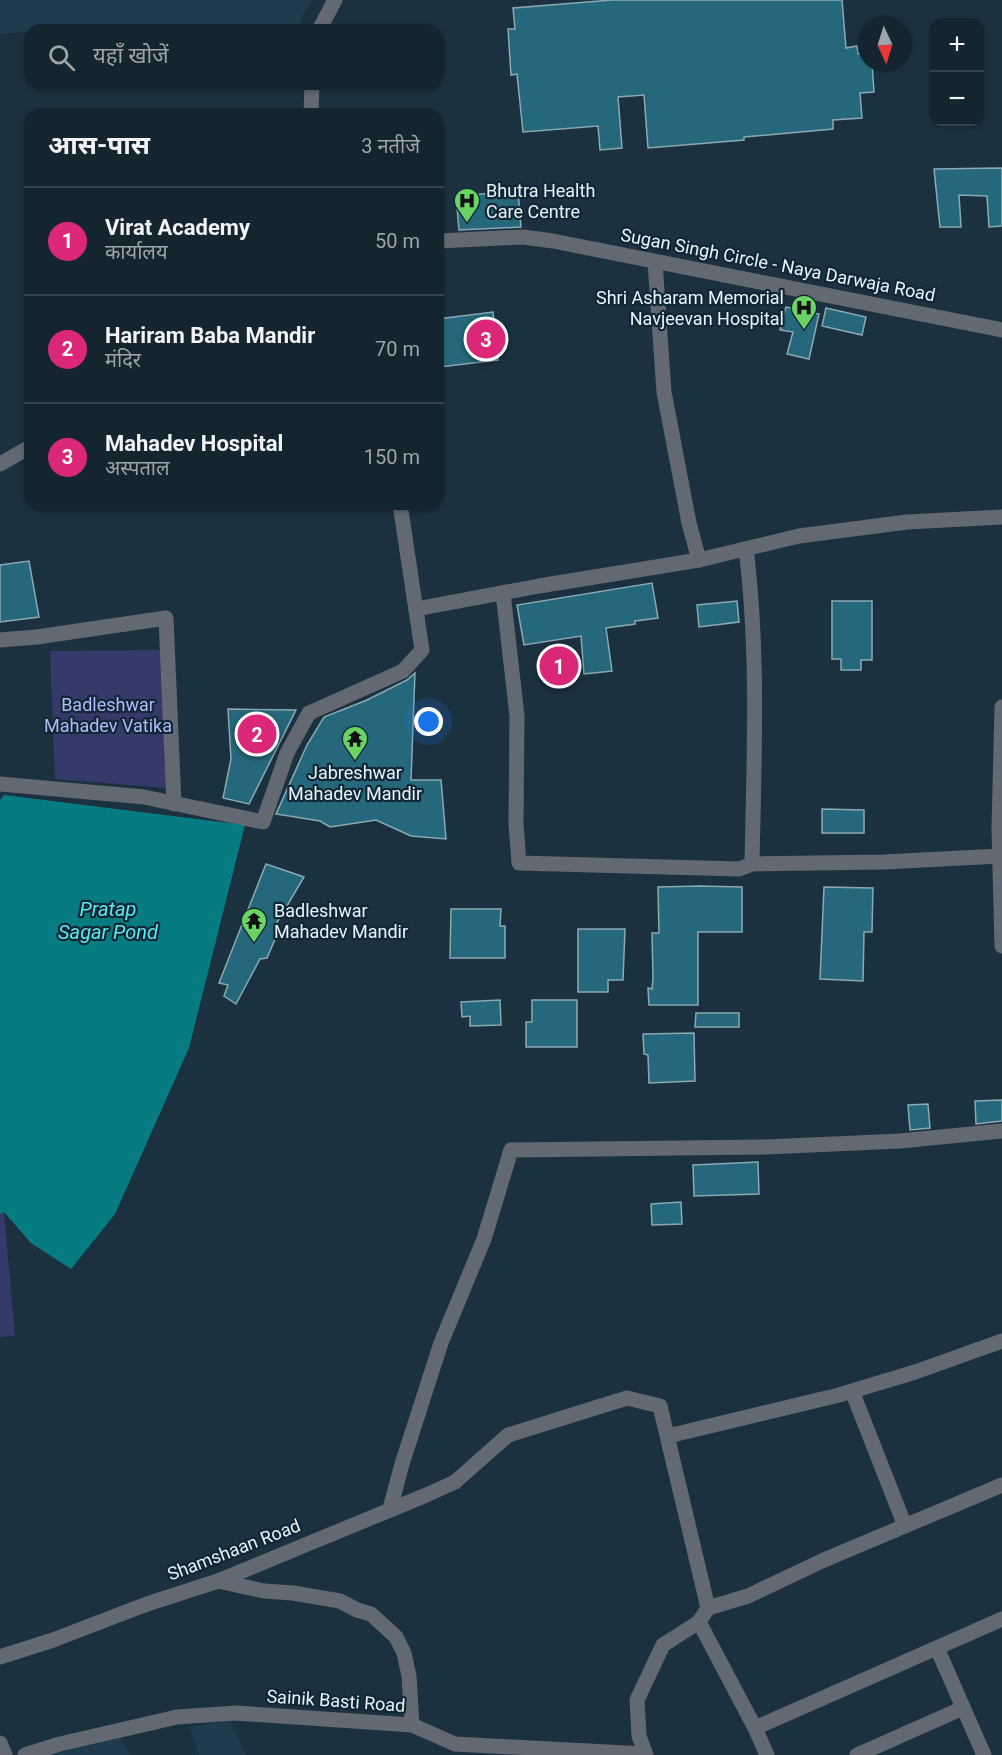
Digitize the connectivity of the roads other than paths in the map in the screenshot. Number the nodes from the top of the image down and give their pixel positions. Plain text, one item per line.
1 (335, 0) edge
2 (322, 24) edge
3 (312, 90) edge
4 (311, 108) edge
5 (444, 241) edge
6 (655, 262) junction
7 (1002, 330) edge
8 (24, 450) edge
9 (0, 464) edge
10 (401, 510) edge
11 (1002, 517) edge
12 (746, 549) junction
13 (699, 560) junction
14 (503, 593) junction
15 (416, 609) junction
16 (0, 640) edge
17 (1002, 707) edge
18 (0, 784) edge
19 (174, 804) junction
20 (1000, 856) junction
21 (752, 864) junction
22 (1002, 946) edge
23 (1002, 1131) edge
24 (1002, 1341) edge
25 (852, 1391) junction
26 (668, 1436) junction
27 (1000, 1491) edge
28 (390, 1509) junction
29 (905, 1526) junction
30 (218, 1581) junction
31 (708, 1608) junction
32 (1002, 1619) edge
33 (699, 1623) junction
34 (937, 1648) junction
35 (0, 1658) edge
36 (963, 1708) junction
37 (412, 1725) junction
38 (755, 1728) junction
39 (0, 1743) edge
40 (458, 1750) edge
41 (645, 1754) edge
42 (860, 1754) edge
43 (5, 1755) edge
44 (25, 1755) edge
45 (767, 1755) edge
46 (984, 1755) edge

1 - 2 street
3 - 4 street
5 - 6 street, Sugan Singh Circle - Naya Darwaja Road
6 - 7 street, Sugan Singh Circle - Naya Darwaja Road
6 - 13 street
8 - 9 street
10 - 15 street
11 - 12 street
12 - 13 street
12 - 21 street
13 - 14 street
14 - 15 street
14 - 21 street
15 - 19 street
16 - 19 street
17 - 20 street
18 - 19 street
20 - 21 street
20 - 22 street
23 - 28 street
24 - 25 street
25 - 26 street
25 - 29 street
26 - 28 street, Shamshaan Road
26 - 31 street
27 - 29 street
28 - 30 street, Shamshaan Road
29 - 31 street
30 - 35 street, Shamshaan Road
30 - 37 street
31 - 33 street
32 - 34 street
33 - 38 street
33 - 41 street
34 - 36 street
34 - 38 street
36 - 42 street
36 - 46 street
37 - 40 street, Sainik Basti Road
37 - 44 street, Sainik Basti Road
38 - 45 street
39 - 43 street
40 - 41 street, Sainik Basti Road

